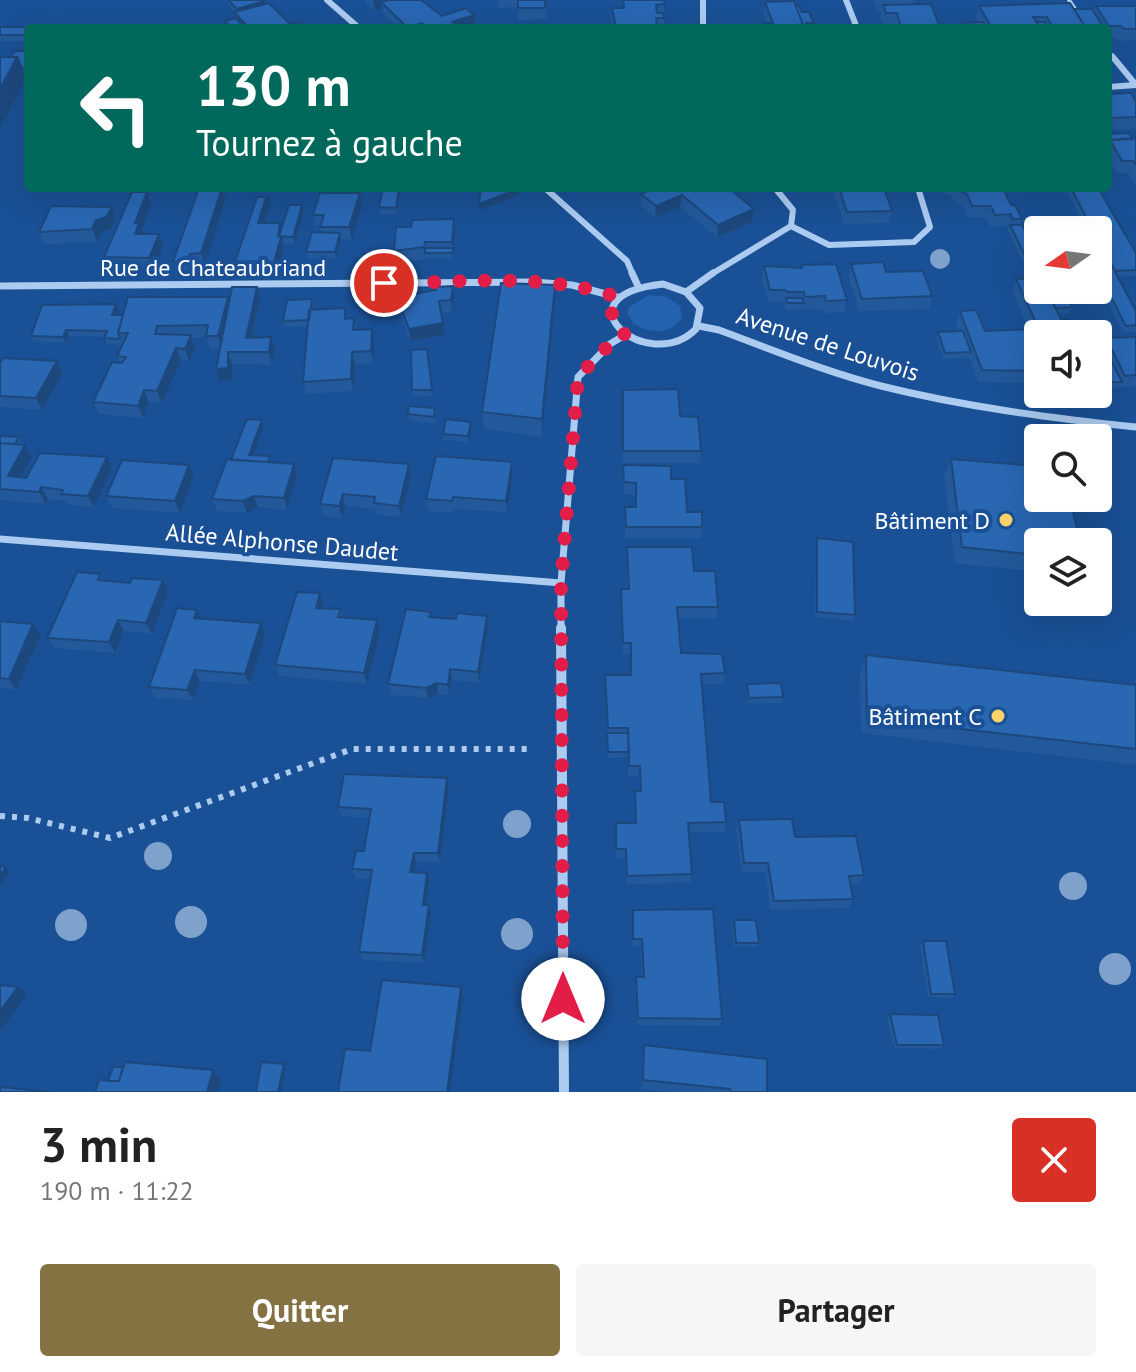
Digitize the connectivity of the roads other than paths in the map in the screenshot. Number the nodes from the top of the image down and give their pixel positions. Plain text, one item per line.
1 (327, 0) edge
2 (703, 0) edge
3 (846, 0) edge
4 (1069, 0) edge
5 (1079, 15) edge
6 (354, 24) edge
7 (703, 24) edge
8 (855, 24) edge
9 (1112, 56) edge
10 (1112, 87) edge
11 (549, 192) edge
12 (778, 192) edge
13 (920, 192) edge
14 (791, 226) junction
15 (0, 286) edge
16 (638, 286) junction
17 (686, 292) junction
18 (617, 297) junction
19 (699, 326) junction
20 (625, 335) junction
21 (1136, 427) edge
22 (0, 539) edge
23 (561, 583) junction
24 (564, 1092) edge

1 - 6 street
2 - 7 street
3 - 8 street
4 - 5 lane
9 - 10 street
11 - 16 street
12 - 14 street
13 - 14 street
14 - 17 street
15 - 18 street, Rue de Chateaubriand
16 - 17 street
16 - 18 street
17 - 19 street
18 - 20 street
19 - 20 street
19 - 21 street, Avenue de Louvois
20 - 23 street
22 - 23 street, Allée Alphonse Daudet
23 - 24 street

